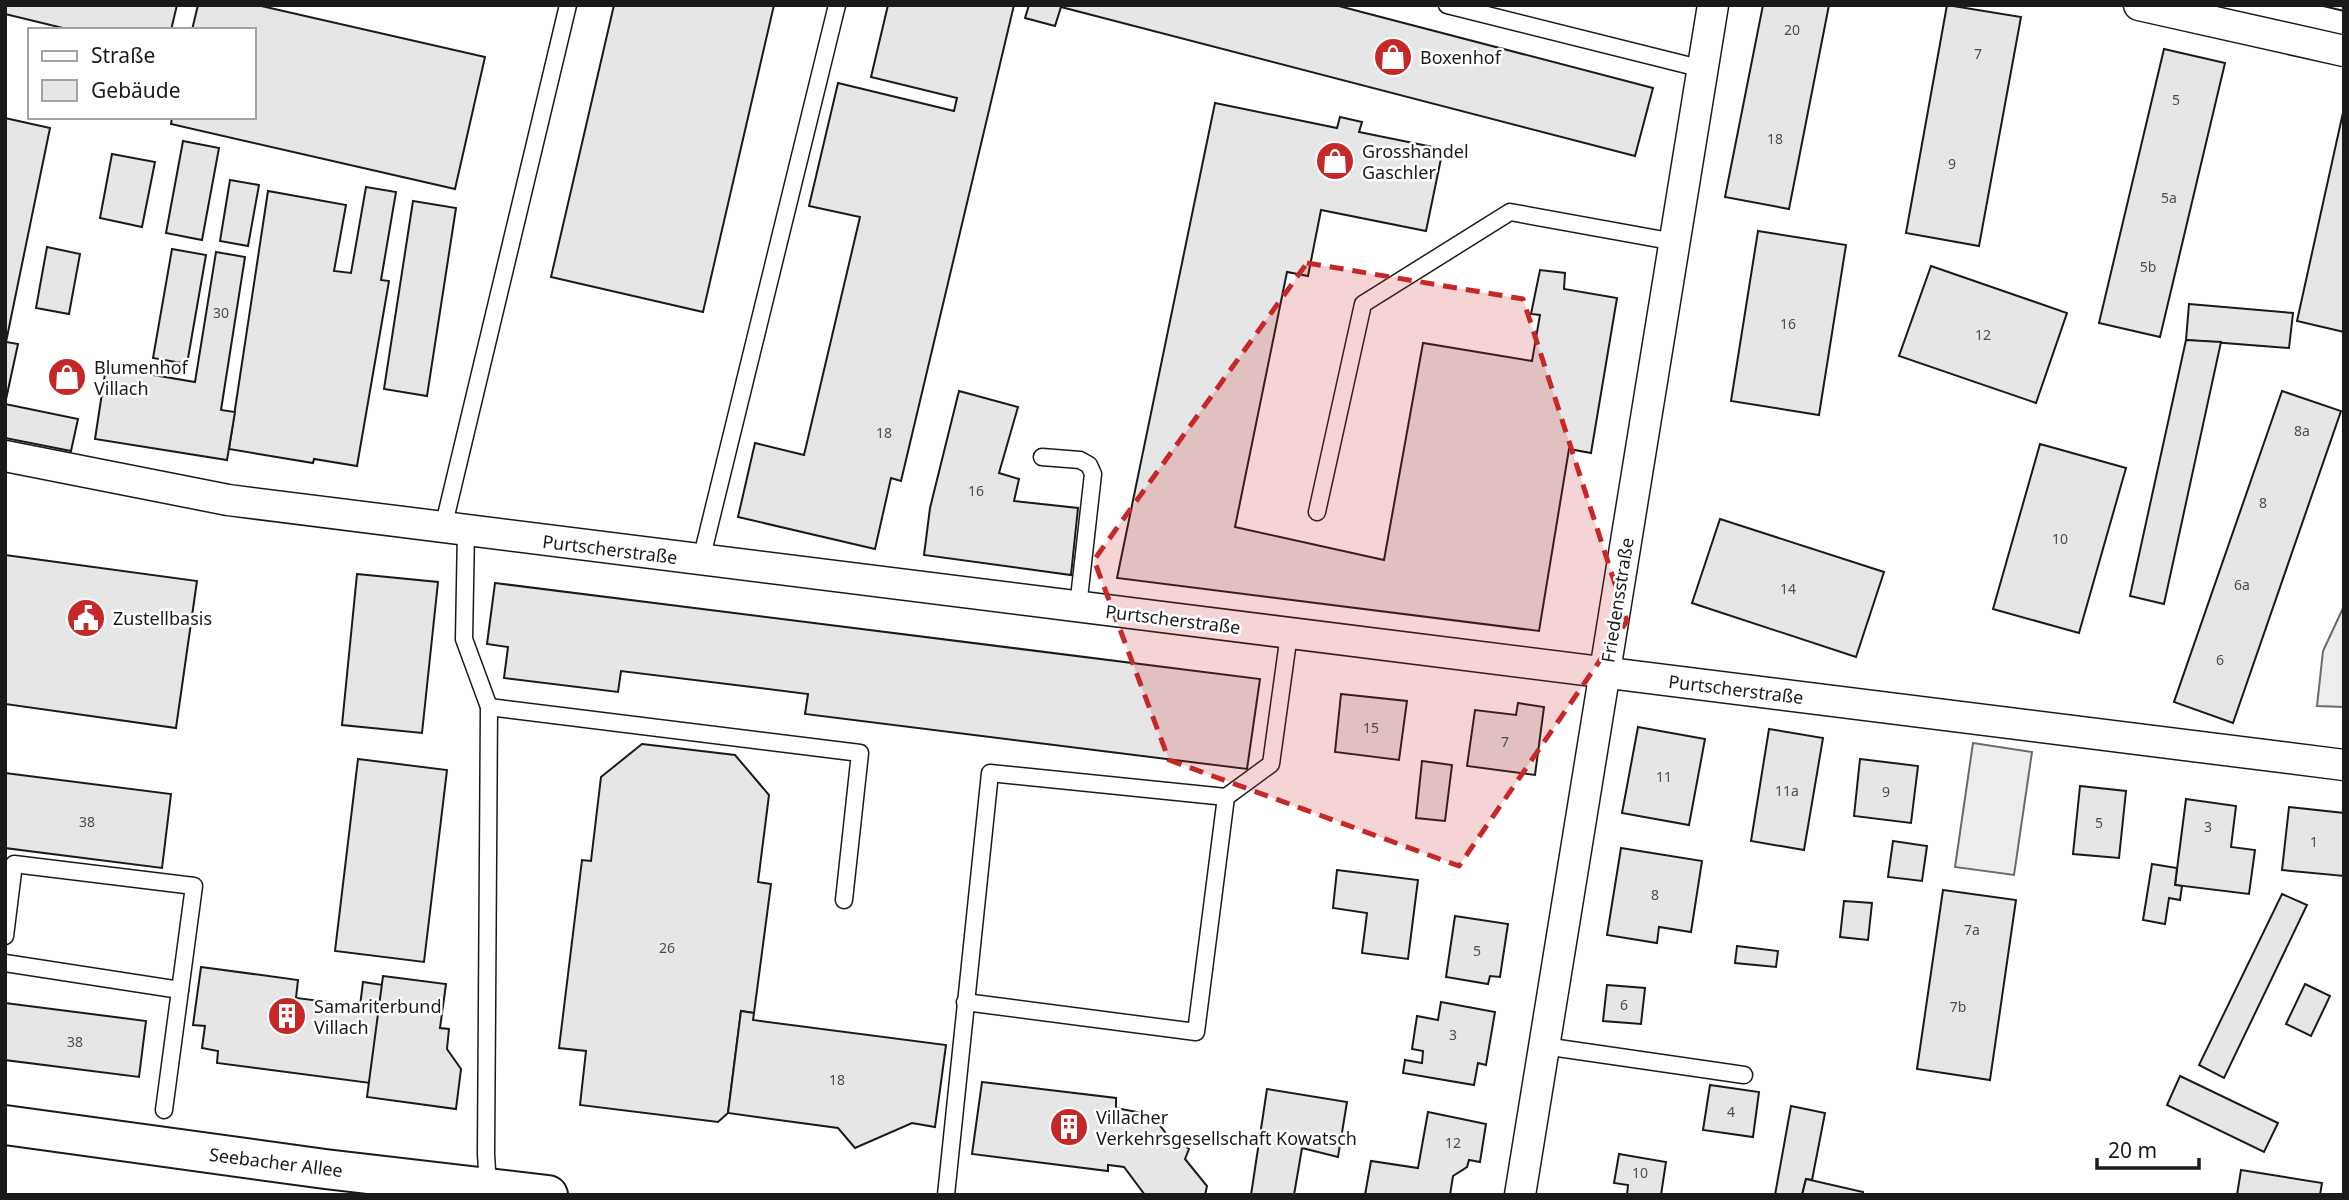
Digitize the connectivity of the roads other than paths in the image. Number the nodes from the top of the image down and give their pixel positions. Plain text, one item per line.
1 (568, 5) edge
2 (837, 5) edge
3 (1447, 5) edge
4 (1713, 5) edge
5 (2139, 5) edge
6 (2344, 51) edge
7 (1703, 69) junction
8 (1675, 242) junction
9 (5, 456) edge
10 (1042, 457) dead end
11 (1317, 512) dead end
12 (455, 530) junction
13 (701, 560) junction
14 (1078, 607) junction
15 (1289, 634) junction
16 (1605, 672) junction
17 (489, 707) junction
18 (2344, 765) edge
19 (1226, 797) junction
20 (844, 900) dead end
21 (5, 936) edge
22 (5, 963) edge
23 (180, 990) junction
24 (965, 1002) junction
25 (1544, 1046) junction
26 (1744, 1074) dead end
27 (164, 1110) dead end
28 (5, 1125) edge
29 (488, 1187) junction
30 (548, 1195) edge
31 (946, 1195) edge
32 (1520, 1195) edge

1 - 12 lane
2 - 13 lane
3 - 7 lane
4 - 7 street, Friedensstraße
5 - 6 street
7 - 8 street, Friedensstraße
8 - 11 lane
8 - 16 street, Friedensstraße
9 - 12 street, Purtscherstraße
10 - 14 lane
12 - 13 street, Purtscherstraße
12 - 17 lane
13 - 14 street, Purtscherstraße
14 - 15 street, Purtscherstraße
15 - 16 street, Purtscherstraße
15 - 19 lane
16 - 18 street, Purtscherstraße
16 - 25 street, Friedensstraße
17 - 20 lane
17 - 29 lane
19 - 24 lane
19 - 24 lane
21 - 23 lane
22 - 23 lane
23 - 27 lane
24 - 31 lane
25 - 26 lane
25 - 32 street, Friedensstraße
28 - 29 street, Seebacher Allee
29 - 30 street, Seebacher Allee

